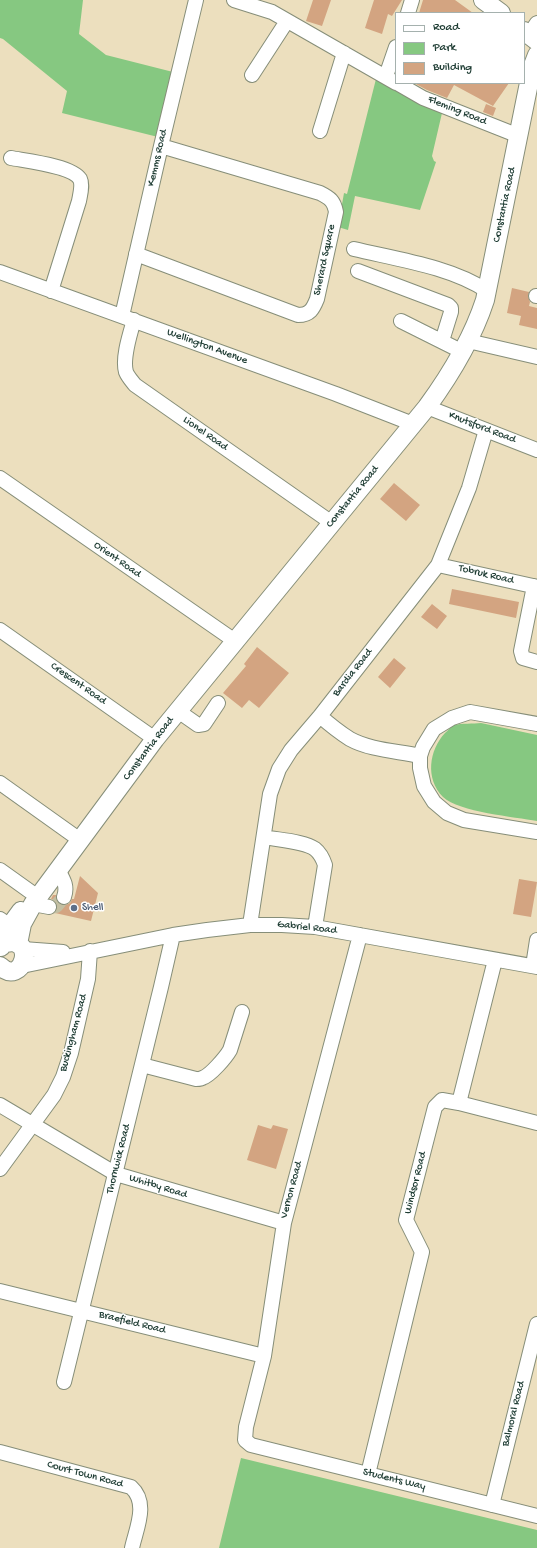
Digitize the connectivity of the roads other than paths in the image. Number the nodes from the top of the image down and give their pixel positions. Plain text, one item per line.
1 (196, 0) edge
2 (234, 0) edge
3 (412, 0) edge
4 (483, 0) edge
5 (408, 12) edge
6 (500, 12) edge
7 (287, 21) junction
8 (344, 54) junction
9 (537, 55) edge
10 (395, 58) edge
11 (252, 75) dead end
12 (393, 81) edge
13 (398, 84) edge
14 (320, 130) dead end
15 (519, 136) junction
16 (161, 146) junction
17 (11, 158) dead end
18 (354, 249) dead end
19 (136, 254) junction
20 (358, 271) dead end
21 (0, 272) edge
22 (51, 291) junction
23 (487, 291) junction
24 (128, 318) junction
25 (401, 321) dead end
26 (442, 341) junction
27 (466, 347) junction
28 (537, 356) edge
29 (427, 407) junction
30 (412, 424) junction
31 (486, 430) junction
32 (537, 449) edge
33 (0, 478) edge
34 (332, 523) junction
35 (438, 565) junction
36 (536, 586) edge
37 (0, 630) edge
38 (235, 641) junction
39 (537, 662) edge
40 (218, 703) dead end
41 (178, 711) junction
42 (320, 716) junction
43 (537, 724) edge
44 (155, 739) junction
45 (420, 756) junction
46 (0, 783) edge
47 (537, 832) edge
48 (264, 837) junction
49 (80, 840) junction
50 (0, 870) edge
51 (53, 875) junction
52 (64, 897) dead end
53 (39, 902) junction
54 (5, 922) edge
55 (250, 925) junction
56 (315, 927) junction
57 (173, 935) junction
58 (360, 935) junction
59 (537, 940) edge
60 (84, 952) junction
61 (9, 959) edge
62 (495, 960) junction
63 (535, 966) edge
64 (242, 1012) dead end
65 (142, 1065) junction
66 (459, 1104) junction
67 (0, 1105) edge
68 (537, 1123) edge
69 (32, 1124) junction
70 (0, 1169) edge
71 (116, 1174) junction
72 (284, 1223) junction
73 (0, 1291) edge
74 (82, 1310) junction
75 (537, 1324) edge
76 (264, 1356) junction
77 (64, 1382) dead end
78 (251, 1445) joint
79 (0, 1452) edge
80 (368, 1474) junction
81 (492, 1505) junction
82 (537, 1516) edge
83 (132, 1548) edge

1 - 16 street, Kemms Road
2 - 7 street, Fleming Road
3 - 5 street
4 - 6 main road
7 - 8 street, Fleming Road
7 - 11 street
8 - 12 street, Fleming Road
8 - 14 street
9 - 15 main road, Constantia Road
10 - 12 street
13 - 15 street, Fleming Road
15 - 23 main road, Constantia Road
16 - 19 street, Kemms Road
16 - 19 street, Sherard Square
17 - 22 street
18 - 23 street
19 - 24 street, Kemms Road
20 - 26 street
21 - 22 street, Wellington Avenue
22 - 24 street, Wellington Avenue
23 - 27 main road, Constantia Road
24 - 30 street, Wellington Avenue
24 - 34 street, Lionel Road
25 - 26 street
26 - 27 street
27 - 28 street
27 - 29 main road, Constantia Road
29 - 30 main road, Constantia Road
29 - 31 street, Knutsford Road
30 - 34 main road, Constantia Road
31 - 32 street, Knutsford Road
31 - 35 street, Bardia Road
33 - 38 street, Orient Road
34 - 38 main road, Constantia Road
35 - 36 street, Tobruk Road
35 - 42 street, Bardia Road
36 - 39 street, Tobruk Road
37 - 44 street, Crescent Road
38 - 41 main road, Constantia Road
40 - 41 street
41 - 44 main road, Constantia Road
42 - 45 street
42 - 48 street, Bardia Road
43 - 45 street
44 - 49 main road, Constantia Road
45 - 47 street
46 - 49 street
48 - 55 street, Bardia Road
48 - 56 street
49 - 51 main road, Constantia Road
50 - 53 street
51 - 52 street
51 - 53 main road, Constantia Road
53 - 54 main road, Constantia Road
53 - 61 main road, Constantia Road
54 - 61 main road, Constantia Road
55 - 56 street, Gabriel Road
55 - 57 street, Gabriel Road
56 - 58 street, Gabriel Road
57 - 60 street, Gabriel Road
57 - 65 street, Thornwick Road
58 - 62 street, Gabriel Road
58 - 72 street, Vernon Road
59 - 63 street
60 - 61 street, Gabriel Road
60 - 69 street, Buckingham Road
62 - 63 street, Gabriel Road
62 - 66 street
64 - 65 street
65 - 71 street, Thornwick Road
66 - 68 street
66 - 80 street, Windsor Road
67 - 69 street, Whitby Road
69 - 70 street, Buckingham Road
69 - 71 street, Whitby Road
71 - 72 street, Whitby Road
71 - 74 street, Thornwick Road
72 - 76 street, Vernon Road
73 - 74 street, Braefield Road
74 - 76 street, Braefield Road
74 - 77 street, Thornwick Road
75 - 81 street, Balmoral Road
76 - 78 street, Vernon Road
78 - 80 street, Students Way
79 - 83 street, Court Town Road
80 - 81 street, Students Way
81 - 82 street, Students Way

